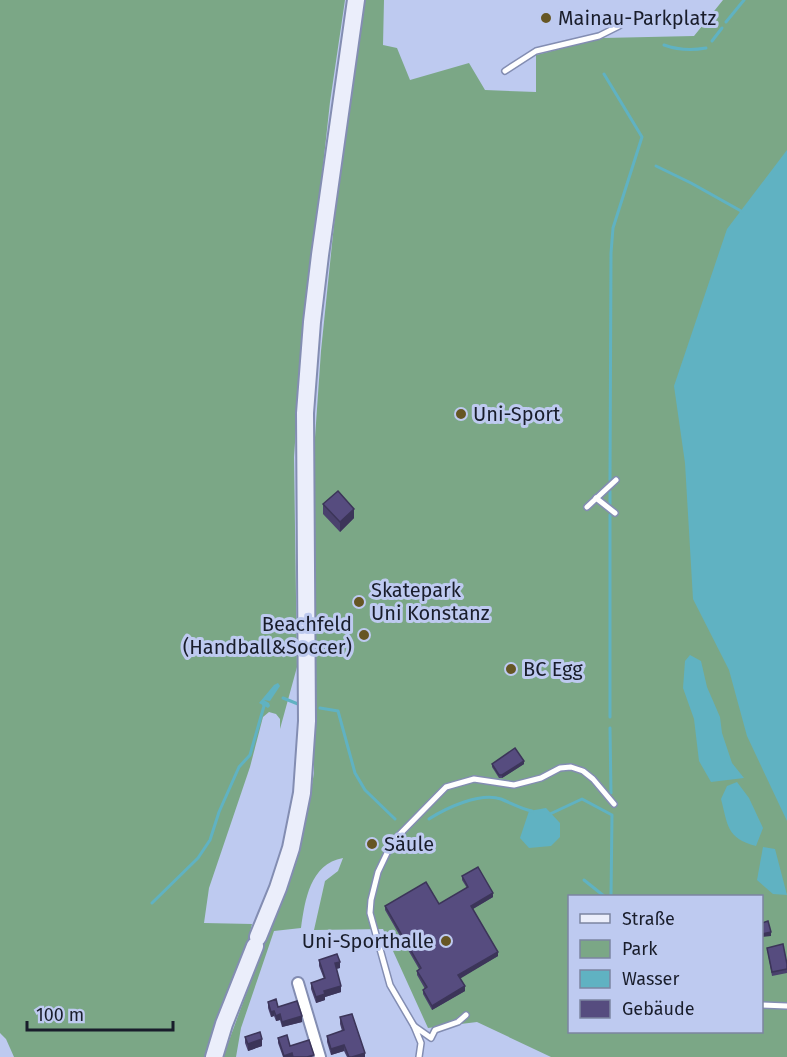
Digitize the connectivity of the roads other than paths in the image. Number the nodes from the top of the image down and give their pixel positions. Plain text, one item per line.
1 (356, 0) edge
2 (619, 26) dead end
3 (505, 71) dead end
4 (616, 480) dead end
5 (596, 498) junction
6 (587, 507) dead end
7 (615, 513) dead end
8 (614, 804) dead end
9 (298, 983) dead end
10 (763, 1005) edge
11 (787, 1006) edge
12 (466, 1015) dead end
13 (414, 1026) junction
14 (214, 1057) edge
15 (320, 1057) edge
16 (418, 1057) edge

1 - 14 main road
2 - 3 lane
4 - 5 lane
5 - 6 lane
5 - 7 lane
8 - 13 lane
9 - 15 street
10 - 11 lane
12 - 13 lane
13 - 16 lane

